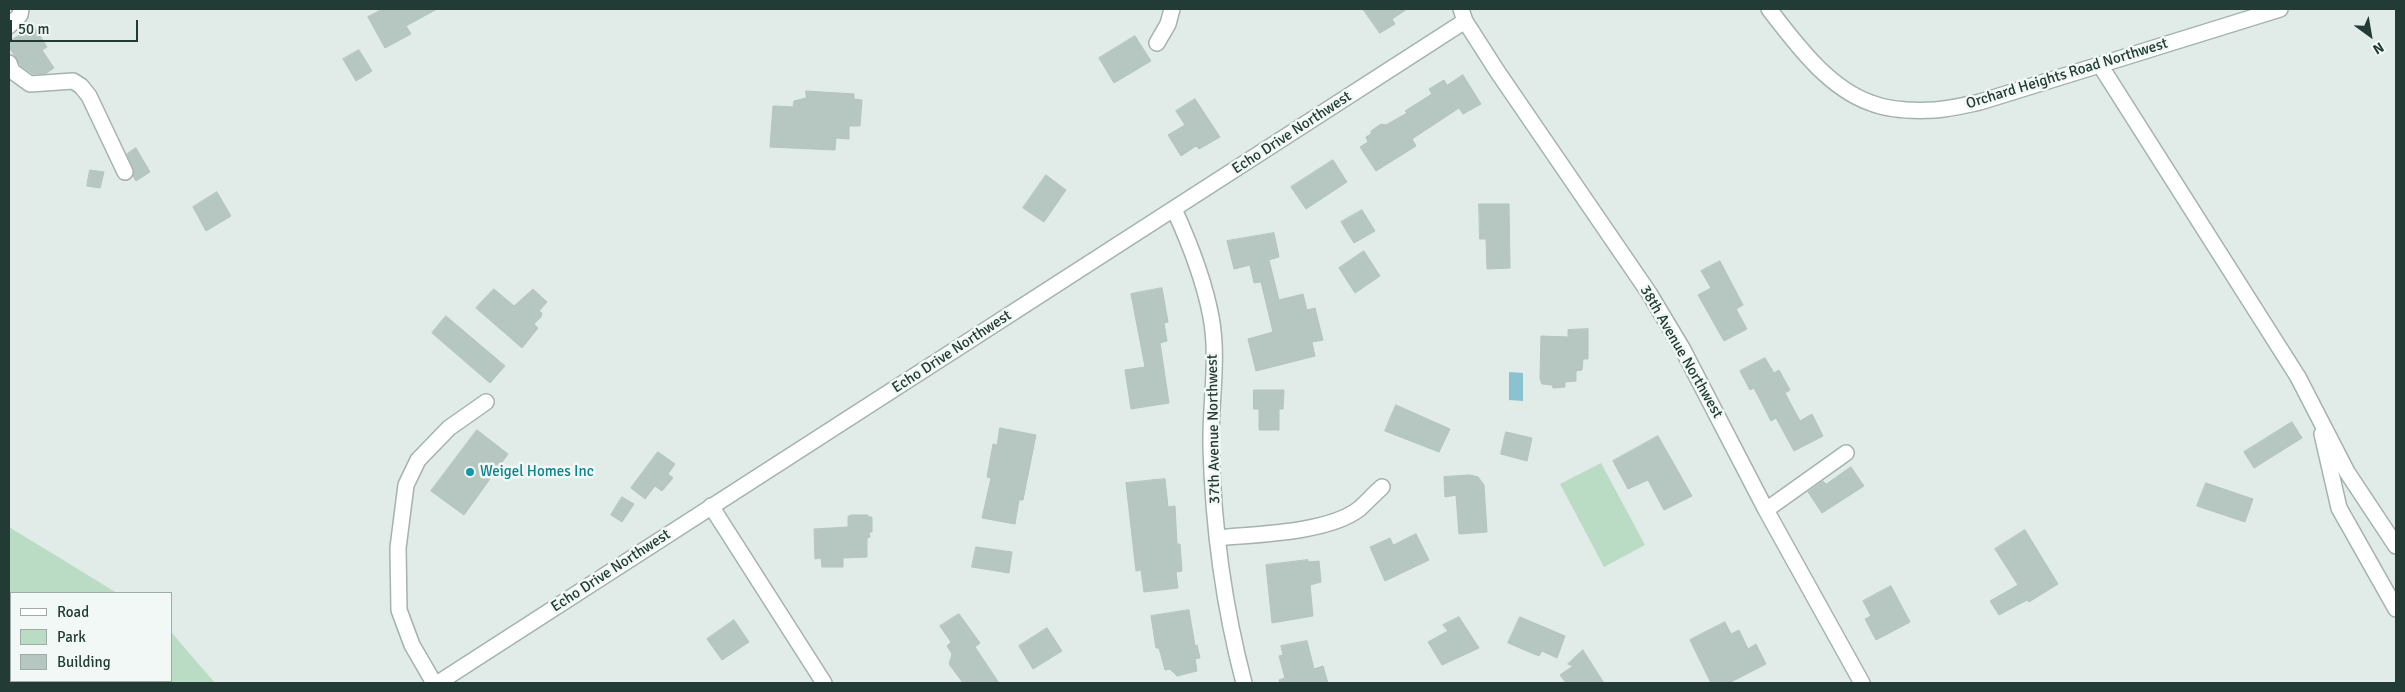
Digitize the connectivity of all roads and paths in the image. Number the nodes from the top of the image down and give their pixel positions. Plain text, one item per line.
1 (21, 9) edge
2 (1172, 9) edge
3 (1769, 9) edge
4 (2280, 9) edge
5 (1463, 15) edge
6 (9, 26) edge
7 (1157, 43) dead end
8 (9, 63) edge
9 (2100, 64) junction
10 (125, 172) dead end
11 (1174, 209) junction
12 (486, 402) dead end
13 (2318, 416) junction
14 (1846, 453) dead end
15 (1382, 487) dead end
16 (711, 506) junction
17 (1766, 510) junction
18 (1217, 538) junction
19 (2396, 546) edge
20 (2396, 609) edge
21 (434, 683) edge
22 (438, 683) edge
23 (824, 683) edge
24 (1244, 683) edge
25 (1862, 683) edge

1 - 6 street
2 - 7 street
3 - 9 street, Orchard Heights Road Northwest
4 - 9 street, Orchard Heights Road Northwest
5 - 11 street, Echo Drive Northwest
5 - 17 street, 38th Avenue Northwest
8 - 10 street
9 - 13 street
11 - 16 street, Echo Drive Northwest
11 - 18 street, 37th Avenue Northwest
12 - 21 street
13 - 19 street
13 - 20 street
14 - 17 street
15 - 18 street
16 - 22 street, Echo Drive Northwest
16 - 23 street
17 - 25 street, 38th Avenue Northwest
18 - 24 street, 37th Avenue Northwest

